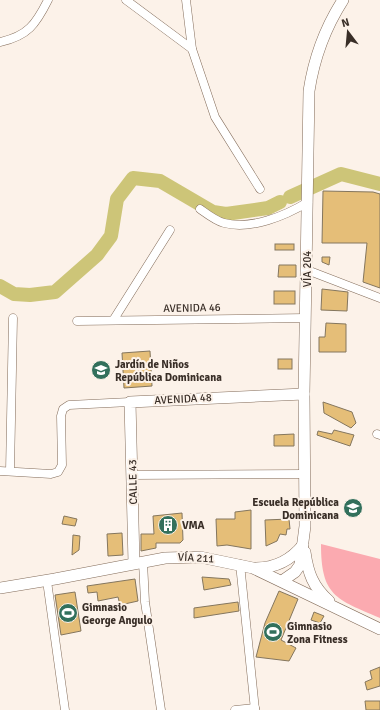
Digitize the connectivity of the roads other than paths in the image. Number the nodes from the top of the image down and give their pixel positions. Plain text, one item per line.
1 (48, 0) edge
2 (126, 0) edge
3 (186, 0) edge
4 (343, 0) edge
5 (0, 42) edge
6 (192, 49) junction
7 (260, 189) dead end
8 (308, 200) junction
9 (200, 209) dead end
10 (170, 230) dead end
11 (307, 270) junction
12 (380, 298) edge
13 (13, 318) dead end
14 (306, 318) junction
15 (114, 319) junction
16 (77, 321) dead end
17 (304, 394) junction
18 (130, 402) junction
19 (0, 471) edge
20 (10, 471) junction
21 (305, 474) junction
22 (133, 476) junction
23 (304, 545) junction
24 (138, 562) junction
25 (240, 564) junction
26 (253, 568) junction
27 (47, 581) junction
28 (282, 581) junction
29 (0, 588) edge
30 (340, 611) junction
31 (380, 629) edge
32 (255, 709) edge
33 (65, 710) edge
34 (161, 710) edge
35 (235, 710) edge

1 - 5 street
2 - 6 street
3 - 6 street
4 - 8 main road, VÍA 204
6 - 7 street
8 - 9 street
8 - 11 main road, VÍA 204
10 - 15 street
11 - 12 street
11 - 14 main road, VÍA 204
13 - 20 street
14 - 15 street, AVENIDA 46
14 - 17 main road, VÍA 204
15 - 16 street, AVENIDA 46
17 - 18 main road, AVENIDA 48
17 - 21 main road, VÍA 204
18 - 20 street, AVENIDA 48
18 - 22 main road, CALLE 43
19 - 20 street
21 - 22 street
21 - 23 main road, VÍA 204
22 - 24 main road, CALLE 43
23 - 26 main road
23 - 28 main road, VÍA 204
23 - 30 main road
24 - 25 main road, VÍA 211
24 - 27 main road, VÍA 211
24 - 34 street, CALLE 43
25 - 26 main road, VÍA 211
25 - 32 street
26 - 28 main road, VÍA 211
27 - 29 main road, VÍA 211
27 - 33 street
28 - 30 main road, VÍA 211
30 - 31 main road, VÍA 211
32 - 35 street

